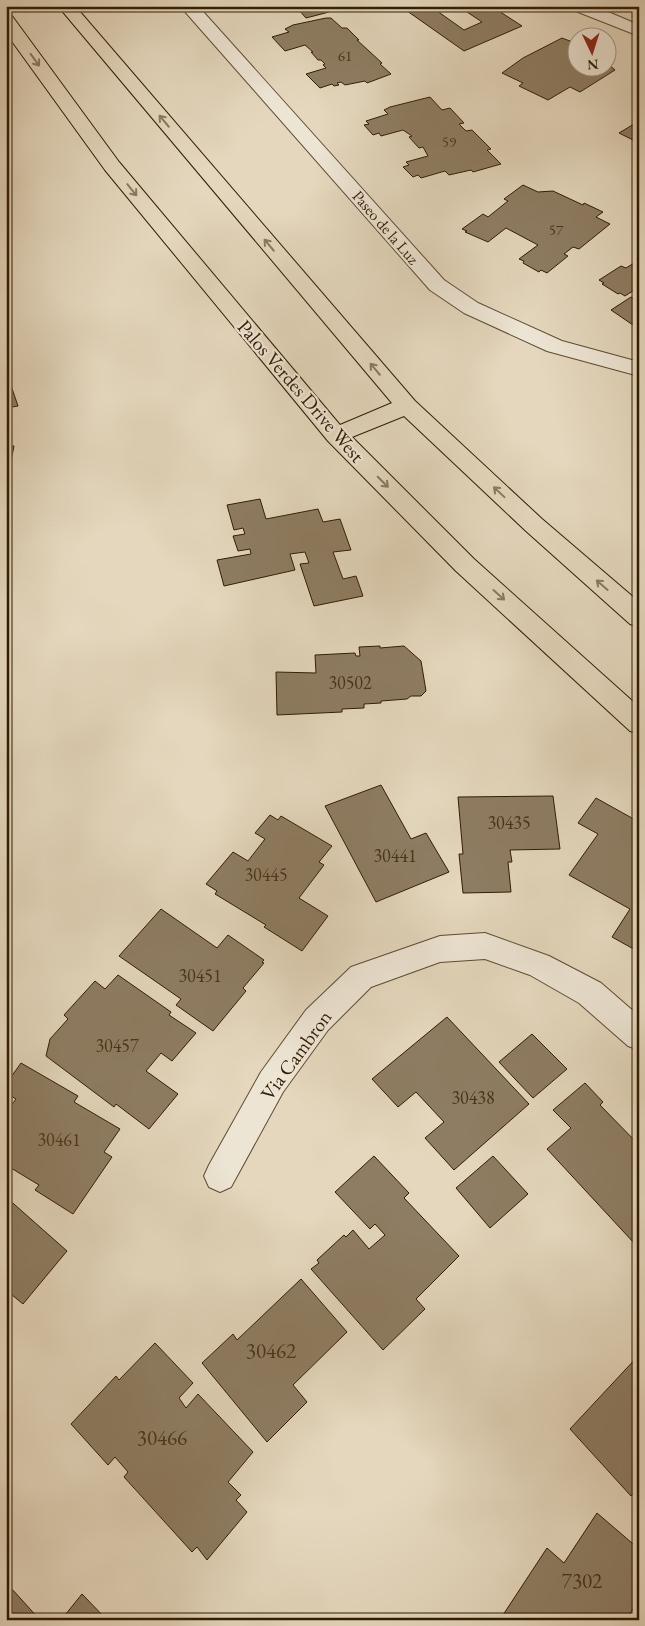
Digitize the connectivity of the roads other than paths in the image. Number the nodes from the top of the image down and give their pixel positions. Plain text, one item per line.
1 (66, 6) edge
2 (188, 6) edge
3 (578, 6) edge
4 (6, 20) edge
5 (639, 32) edge
6 (639, 369) edge
7 (406, 406) junction
8 (336, 435) junction
9 (639, 617) edge
10 (639, 723) edge
11 (639, 1036) edge
12 (220, 1176) dead end

7 -> 1 main road
2 - 6 street, Paseo de la Luz
3 - 5 street
4 -> 8 main road, Palos Verdes Drive West
7 - 8 main road
9 -> 7 main road
8 -> 10 main road, Palos Verdes Drive West
11 - 12 street, Via Cambron

